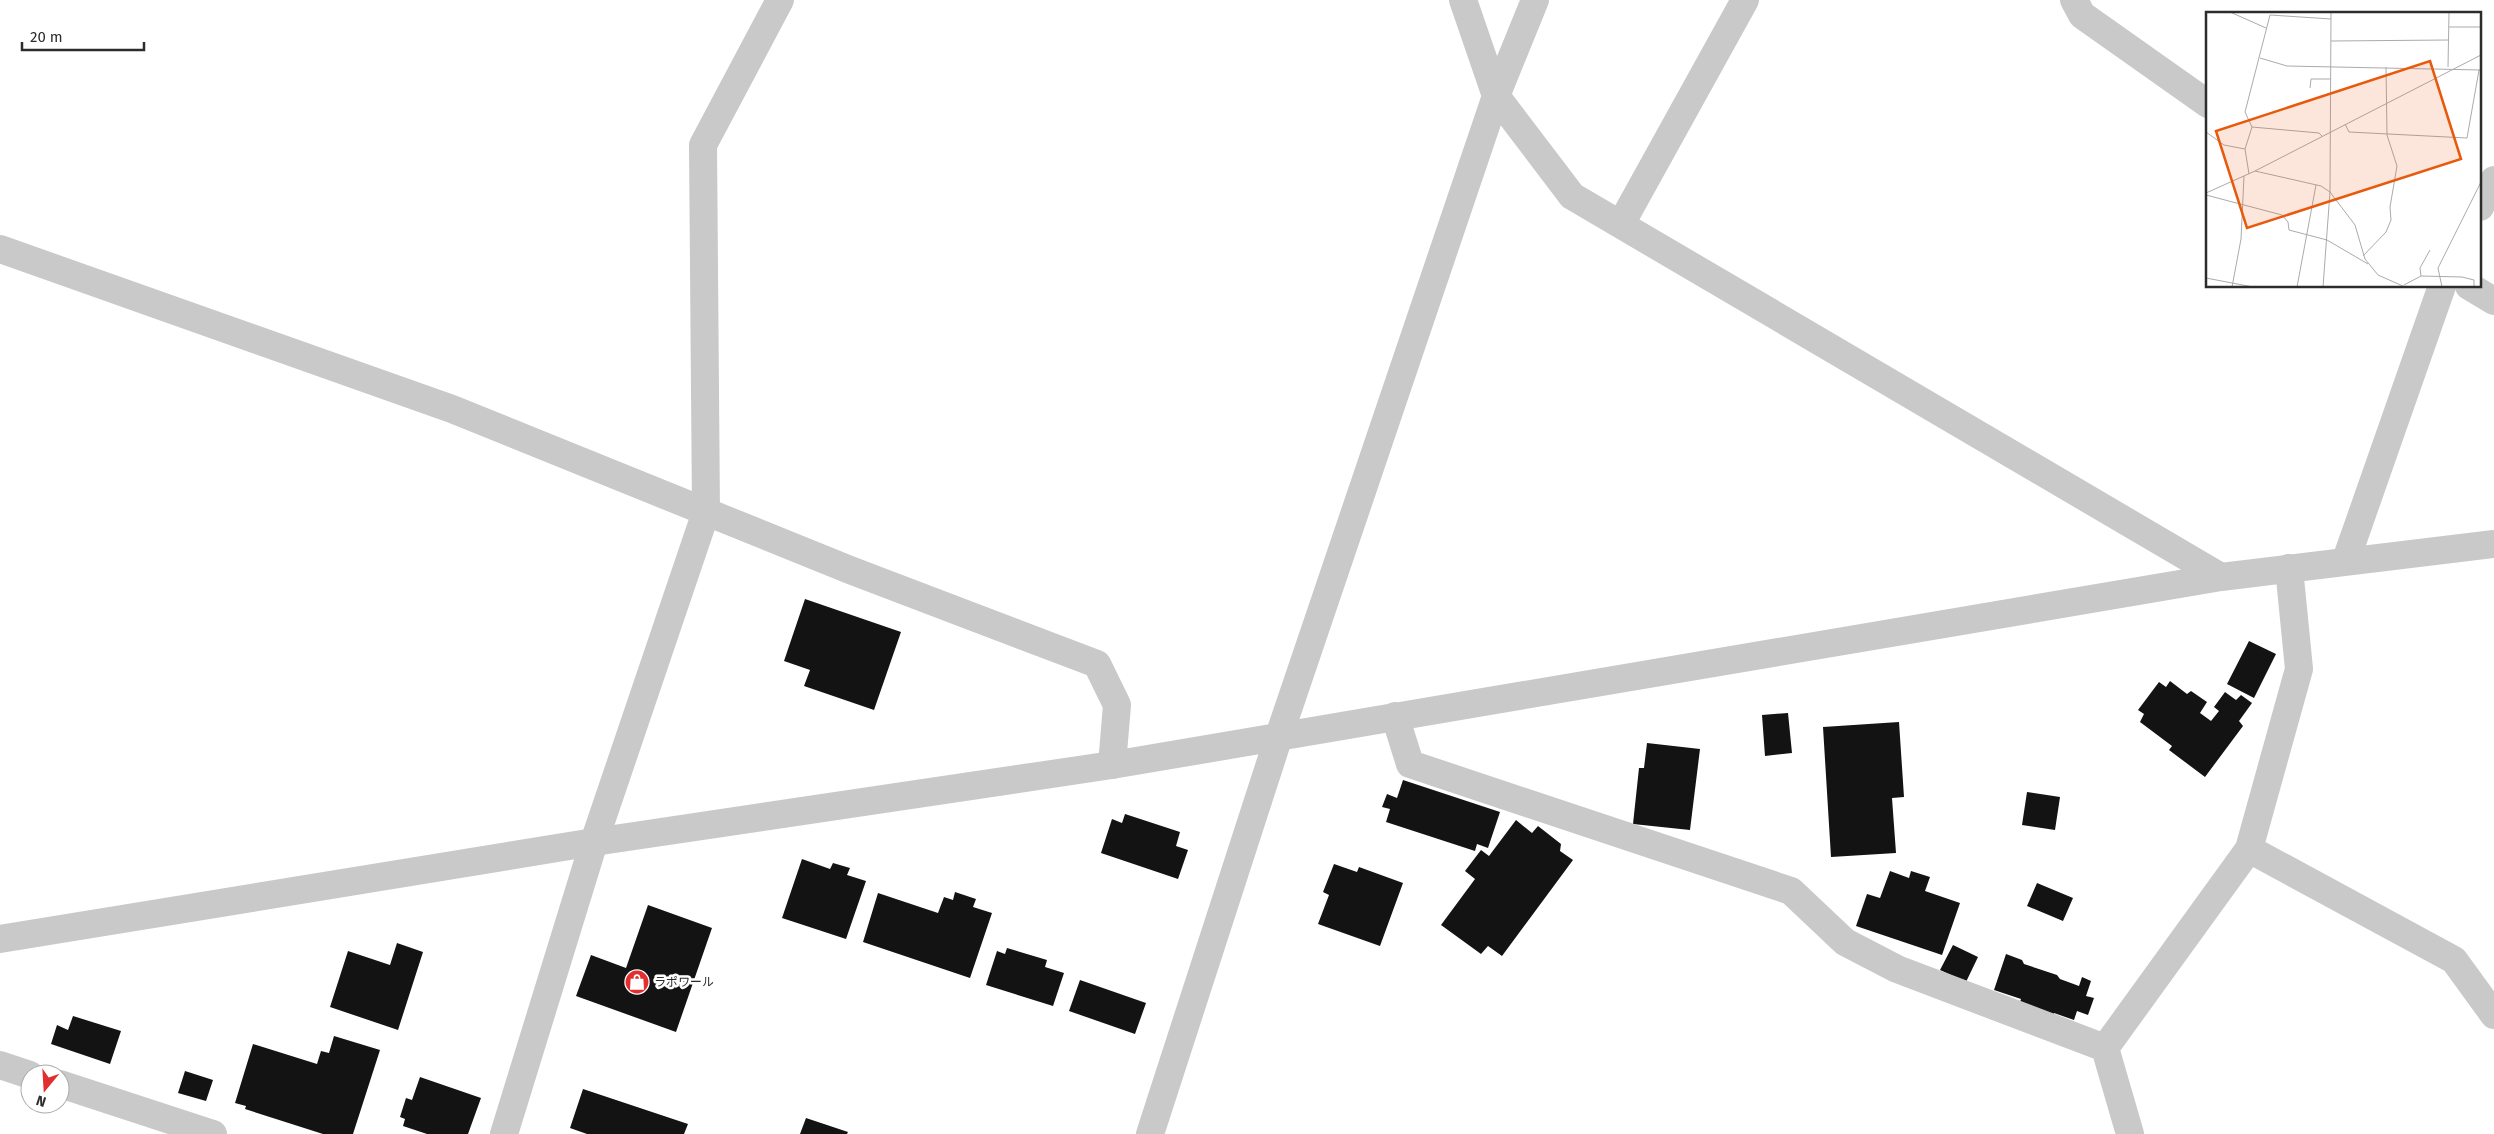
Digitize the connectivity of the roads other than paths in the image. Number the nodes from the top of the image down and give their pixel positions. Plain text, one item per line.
1 (780, 0) edge
2 (1463, 0) edge
3 (1535, 0) edge
4 (1745, 0) edge
5 (2074, 0) edge
6 (1496, 96) junction
7 (2206, 103) edge
8 (2494, 180) edge
9 (2482, 203) edge
10 (1621, 224) junction
11 (0, 249) edge
12 (2441, 288) edge
13 (2472, 288) edge
14 (2494, 301) edge
15 (706, 512) junction
16 (2494, 544) edge
17 (2346, 560) junction
18 (2289, 568) junction
19 (2221, 577) junction
20 (1395, 716) junction
21 (1279, 736) junction
22 (1112, 764) junction
23 (594, 842) junction
24 (2249, 850) junction
25 (0, 939) edge
26 (2494, 1016) edge
27 (2105, 1048) junction
28 (0, 1065) edge
29 (20, 1072) edge
30 (70, 1087) edge
31 (213, 1134) edge
32 (504, 1134) edge
33 (1150, 1134) edge
34 (2130, 1134) edge

1 - 15 street
2 - 6 street
3 - 6 street
4 - 10 street
5 - 7 street
6 - 10 street
6 - 21 street
8 - 9 street
10 - 19 street
11 - 15 street
12 - 17 street
13 - 14 street
15 - 22 street
15 - 23 street
16 - 17 street
17 - 18 street
18 - 19 street
18 - 24 street
19 - 20 street
20 - 21 street
20 - 27 street
21 - 22 street
21 - 33 street
22 - 23 street
23 - 25 street
23 - 32 street
24 - 26 street
24 - 27 street
27 - 34 street
28 - 29 street
30 - 31 street

